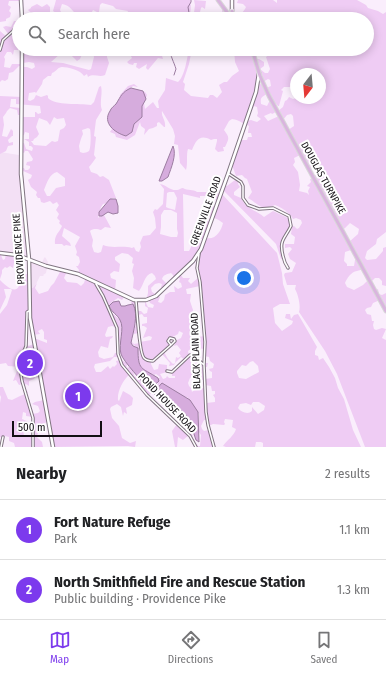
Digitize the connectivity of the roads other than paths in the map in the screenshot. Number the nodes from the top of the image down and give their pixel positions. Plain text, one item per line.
1 (21, 0) edge
2 (218, 0) edge
3 (232, 0) edge
4 (22, 12) edge
5 (228, 12) edge
6 (232, 12) edge
7 (12, 32) edge
8 (0, 50) edge
9 (22, 56) edge
10 (254, 56) edge
11 (259, 73) junction
12 (228, 174) junction
13 (0, 253) edge
14 (199, 254) junction
15 (29, 259) junction
16 (288, 268) dead end
17 (94, 281) junction
18 (136, 301) junction
19 (30, 311) junction
20 (386, 311) edge
21 (171, 345) dead end
22 (204, 365) junction
23 (167, 371) dead end
24 (3, 437) dead end
25 (2, 447) edge
26 (33, 447) edge
27 (53, 447) edge
28 (196, 447) edge
29 (214, 447) edge

1 - 4 main road
2 - 5 main road
3 - 6 main road
7 - 8 street
9 - 15 main road, PROVIDENCE PIKE
10 - 11 main road, DOUGLAS TURNPIKE
11 - 12 main road, GREENVILLE ROAD
11 - 20 main road, DOUGLAS TURNPIKE
12 - 14 main road, GREENVILLE ROAD
12 - 16 street
13 - 15 main road
14 - 18 main road, GREENVILLE ROAD
14 - 22 street, BLACK PLAIN ROAD
15 - 17 main road
15 - 19 main road, PROVIDENCE PIKE
17 - 18 main road
17 - 28 street, POND HOUSE ROAD
18 - 21 street
19 - 26 street
19 - 27 main road, PROVIDENCE PIKE
22 - 23 street
22 - 29 street, BLACK PLAIN ROAD
24 - 25 street

